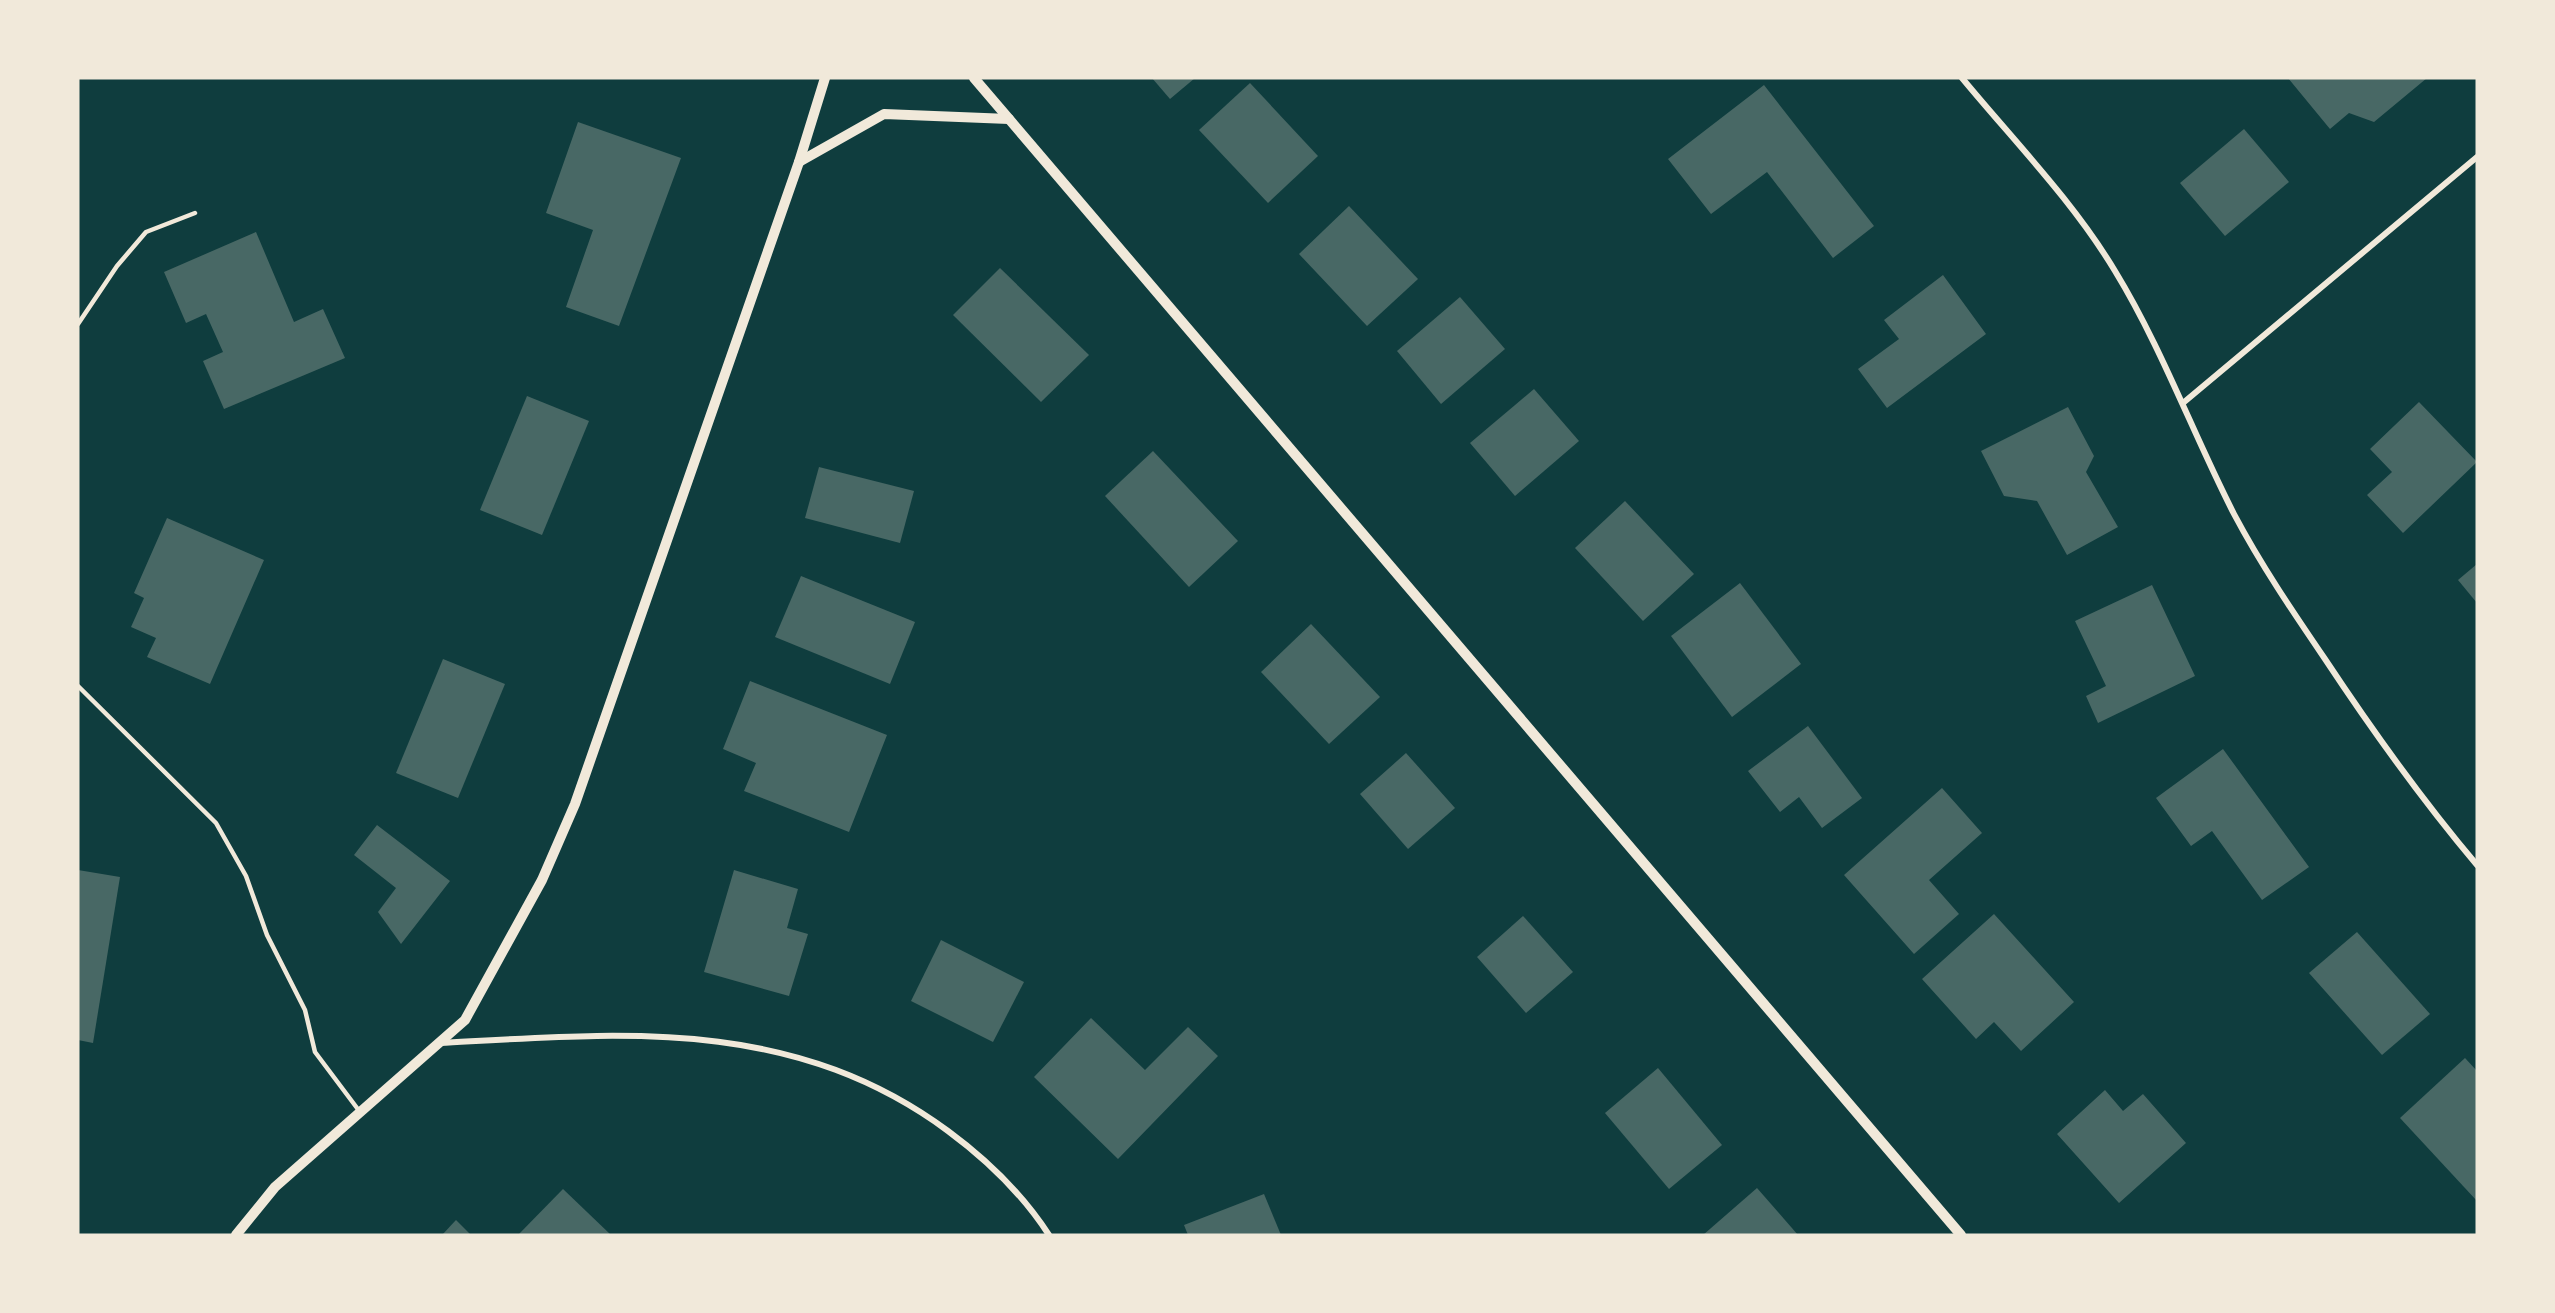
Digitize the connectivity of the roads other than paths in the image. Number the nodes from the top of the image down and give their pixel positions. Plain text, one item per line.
1 (825, 78) edge
2 (974, 78) edge
3 (1962, 78) edge
4 (1009, 119) junction
5 (2477, 157) edge
6 (799, 162) junction
7 (195, 213) dead end
8 (78, 324) edge
9 (2183, 403) junction
10 (78, 686) edge
11 (2477, 866) edge
12 (437, 1043) junction
13 (360, 1112) junction
14 (236, 1235) edge
15 (1049, 1235) edge
16 (1962, 1235) edge

1 - 6 street
2 - 4 street
3 - 9 street
4 - 6 street
4 - 16 street
5 - 9 street
6 - 12 street
7 - 8 lane
9 - 11 street
10 - 13 lane
12 - 13 street
12 - 15 street
13 - 14 street

